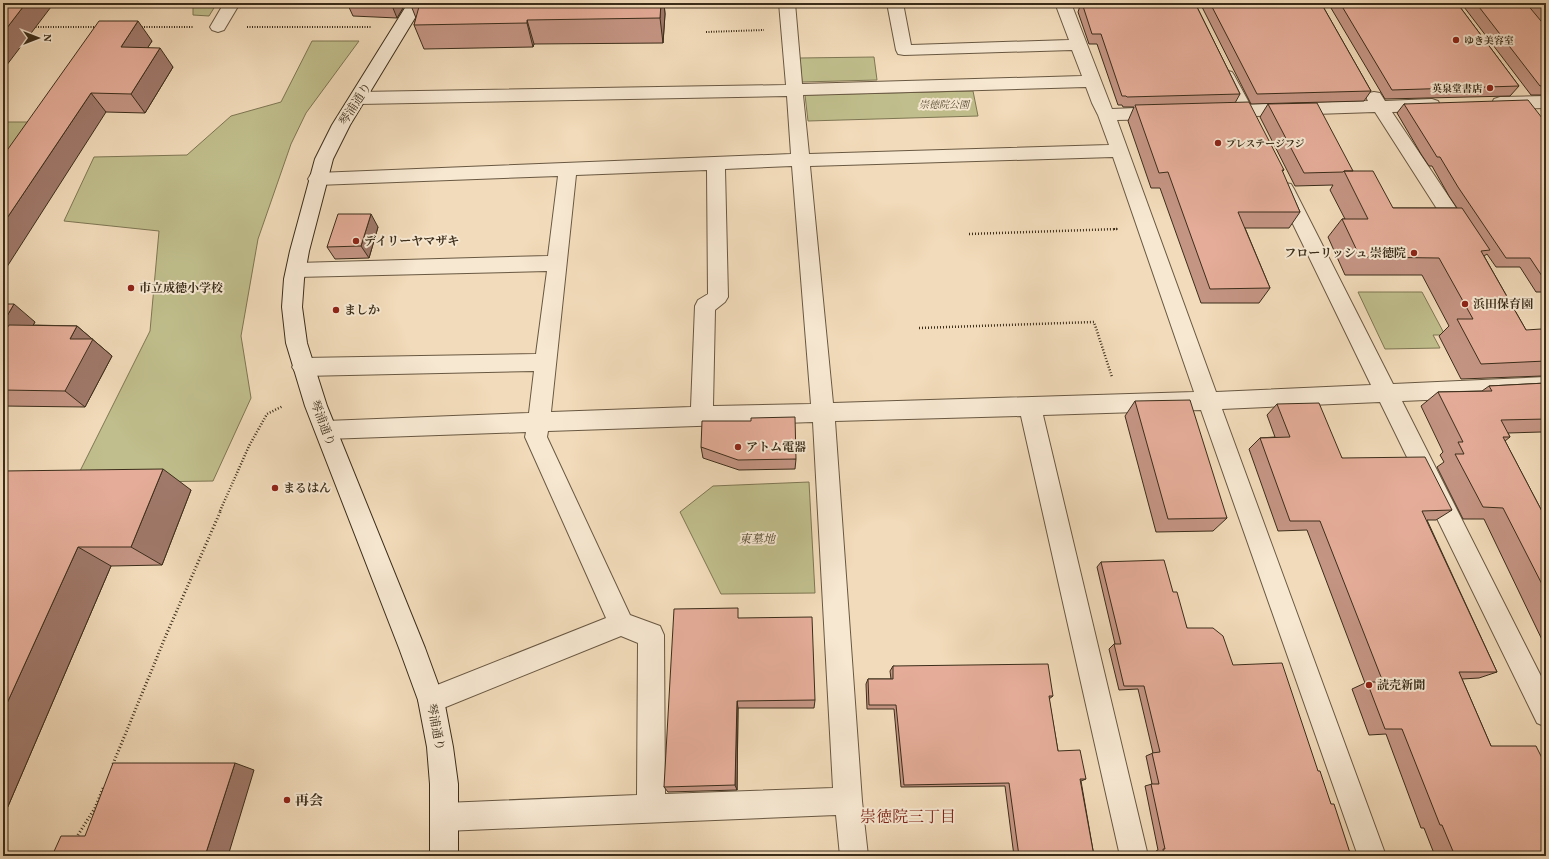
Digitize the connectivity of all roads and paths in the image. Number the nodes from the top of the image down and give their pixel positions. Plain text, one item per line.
1 (232, 3) edge
2 (416, 3) edge
3 (787, 3) edge
4 (895, 3) edge
5 (1063, 3) edge
6 (218, 27) dead end
7 (790, 30) junction
8 (706, 32) dead end
9 (1079, 45) junction
10 (1221, 60) edge
11 (1092, 81) junction
12 (1367, 86) edge
13 (796, 90) junction
14 (1520, 96) junction
15 (359, 98) junction
16 (1546, 102) edge
17 (1486, 104) edge
18 (1448, 105) edge
19 (1379, 107) junction
20 (1246, 110) junction
21 (1207, 112) edge
22 (1176, 113) edge
23 (1107, 115) junction
24 (1537, 120) edge
25 (1257, 132) edge
26 (1120, 151) junction
27 (800, 160) junction
28 (716, 163) junction
29 (568, 169) junction
30 (1278, 174) edge
31 (317, 179) junction
32 (1148, 228) junction
33 (969, 234) dead end
34 (1472, 248) edge
35 (556, 263) junction
36 (297, 270) junction
37 (919, 328) dead end
38 (546, 362) junction
39 (303, 367) junction
40 (1546, 386) edge
41 (1387, 392) junction
42 (1208, 401) junction
43 (1120, 404) junction
44 (283, 406) dead end
45 (1030, 406) junction
46 (823, 412) junction
47 (702, 416) junction
48 (539, 422) junction
49 (326, 430) junction
50 (621, 624) junction
51 (431, 700) junction
52 (1546, 714) edge
53 (113, 765) edge
54 (107, 779) edge
55 (848, 801) junction
56 (651, 808) junction
57 (445, 817) junction
58 (72, 844) edge
59 (444, 856) edge
60 (854, 856) edge
61 (1134, 856) edge
62 (1372, 856) edge

1 - 6 street
2 - 15 street, 琴浦通り
3 - 7 street
4 - 9 street
5 - 9 street
7 - 8 path
7 - 13 street
9 - 11 street
10 - 20 lane
11 - 13 street
11 - 23 street
12 - 19 street
13 - 15 street
13 - 27 street
14 - 16 street
14 - 17 street
14 - 24 street
15 - 31 street, 琴浦通り
18 - 19 street
19 - 20 street
19 - 34 street
20 - 21 street
20 - 25 street
22 - 23 street
23 - 26 street
26 - 27 street
26 - 32 street
27 - 28 street
27 - 46 street
28 - 29 street
28 - 47 street
29 - 31 street
29 - 35 street
30 - 41 street
31 - 36 street, 琴浦通り
32 - 33 path
32 - 42 street
35 - 36 street
35 - 38 street
36 - 39 street, 琴浦通り
37 - 43 path
38 - 39 street
38 - 48 street
39 - 49 street, 琴浦通り
40 - 41 street
41 - 42 street
41 - 52 street
42 - 43 street
42 - 62 street
43 - 45 street
44 - 53 path
45 - 46 street
45 - 61 street
46 - 47 street
46 - 55 street
47 - 48 street
48 - 49 street
48 - 50 street
49 - 51 street, 琴浦通り
50 - 51 street
50 - 56 street
51 - 57 street, 琴浦通り
54 - 58 path
55 - 56 street
55 - 60 street
56 - 57 street
57 - 59 street, 琴浦通り

